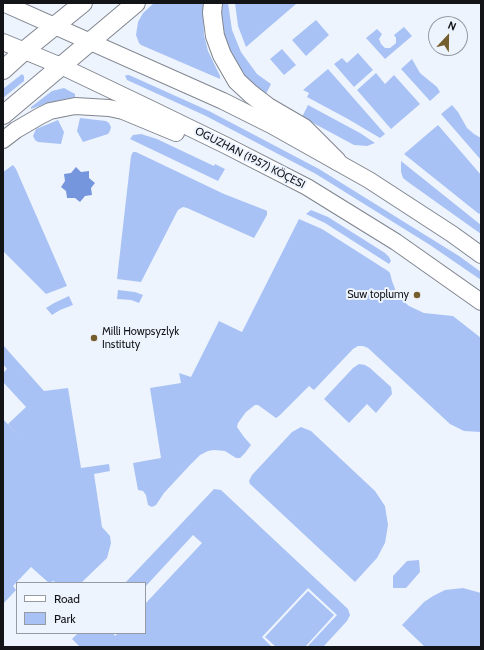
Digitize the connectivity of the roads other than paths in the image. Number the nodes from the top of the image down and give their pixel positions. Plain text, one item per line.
1 (3, 3) edge
2 (83, 3) edge
3 (136, 3) edge
4 (212, 3) edge
5 (55, 26) junction
6 (91, 41) junction
7 (3, 42) edge
8 (25, 50) junction
9 (61, 66) junction
10 (3, 70) edge
11 (3, 115) edge
12 (3, 140) edge
13 (336, 161) junction
14 (307, 188) junction
15 (481, 255) edge
16 (481, 302) edge

1 - 5 main road
2 - 5 main road
3 - 6 main road
4 - 13 main road
5 - 6 main road
5 - 8 main road
6 - 9 main road
6 - 13 main road
7 - 8 main road, OGUZHAN (1957) KÖÇESI
8 - 9 main road, OGUZHAN (1957) KÖÇESI
8 - 10 main road
9 - 11 main road
9 - 14 main road, OGUZHAN (1957) KÖÇESI
12 - 14 main road
13 - 15 main road
14 - 16 main road, OGUZHAN (1957) KÖÇESI

